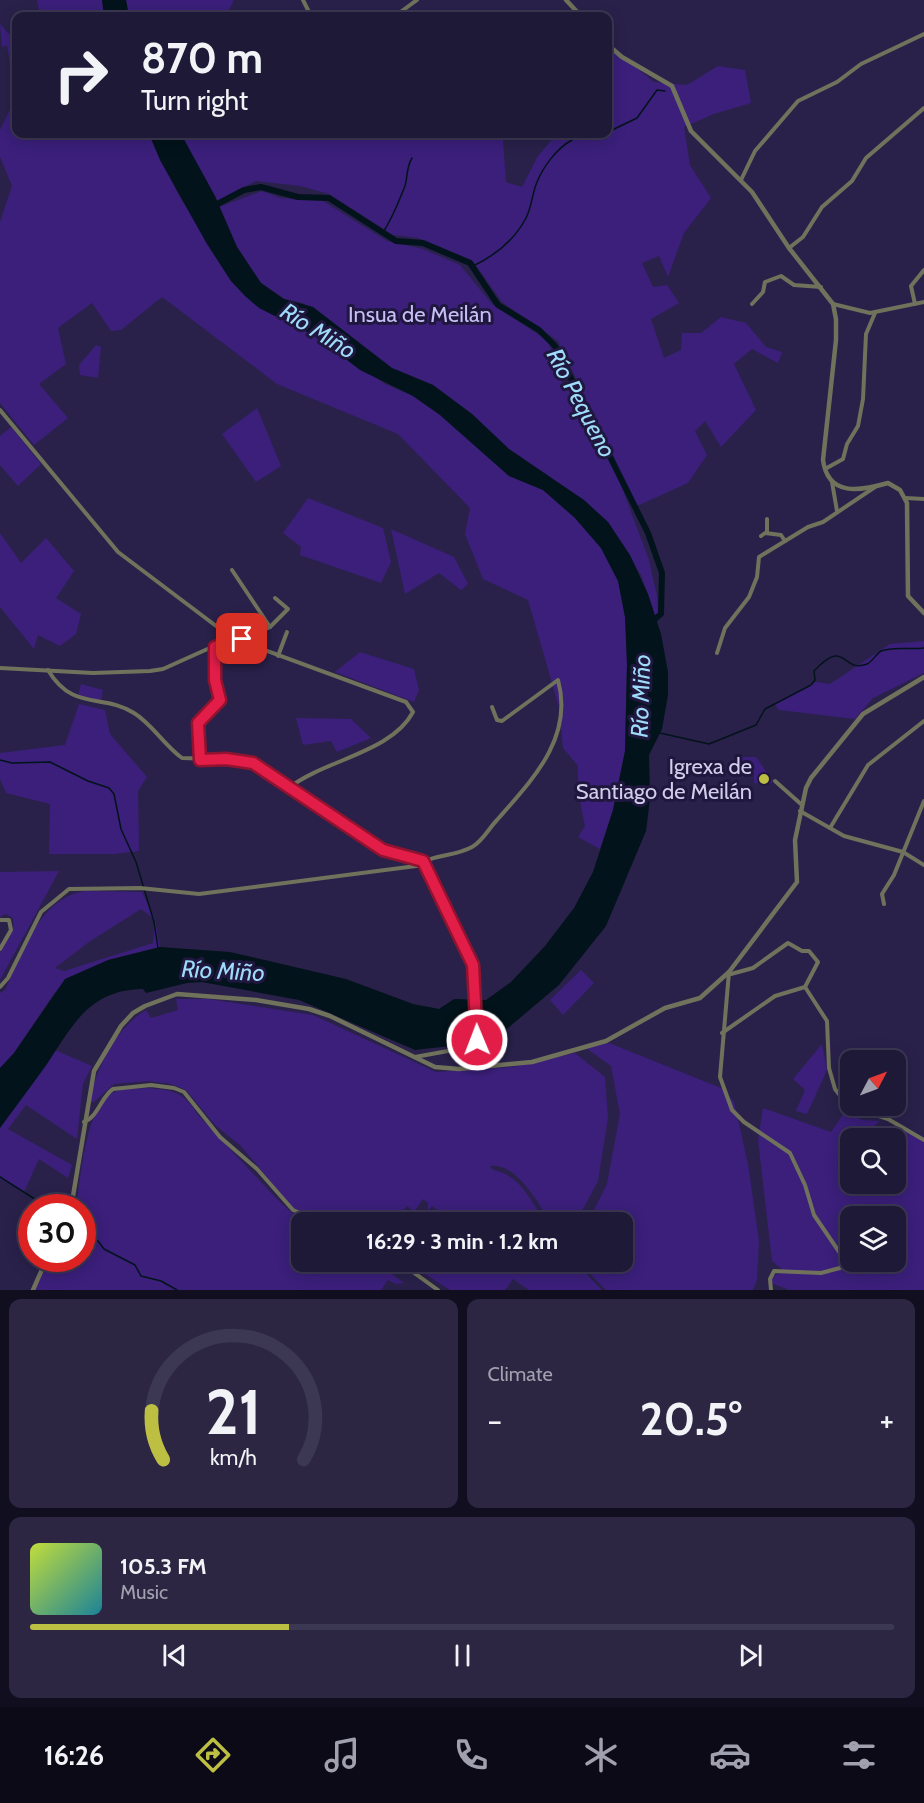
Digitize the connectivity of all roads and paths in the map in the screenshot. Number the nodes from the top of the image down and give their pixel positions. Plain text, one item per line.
1 (417, 0) edge
2 (566, 0) edge
3 (400, 12) edge
4 (577, 12) edge
5 (924, 34) edge
6 (612, 48) edge
7 (924, 108) edge
8 (741, 180) junction
9 (789, 248) junction
10 (924, 270) edge
11 (821, 287) junction
12 (924, 302) edge
13 (752, 304) dead end
14 (832, 304) junction
15 (915, 304) junction
16 (875, 313) junction
17 (0, 410) edge
18 (825, 470) junction
19 (832, 482) junction
20 (878, 485) junction
21 (905, 498) junction
22 (924, 499) edge
23 (837, 511) junction
24 (767, 519) dead end
25 (767, 533) junction
26 (760, 536) dead end
27 (785, 541) junction
28 (232, 570) dead end
29 (275, 598) dead end
30 (924, 613) edge
31 (270, 627) junction
32 (287, 632) dead end
33 (230, 637) junction
34 (241, 641) junction
35 (215, 647) junction
36 (717, 653) dead end
37 (278, 656) junction
38 (0, 668) edge
39 (48, 670) junction
40 (54, 670) junction
41 (52, 676) junction
42 (924, 676) edge
43 (492, 707) dead end
44 (924, 721) edge
45 (200, 760) junction
46 (775, 782) dead end
47 (290, 787) junction
48 (924, 801) edge
49 (802, 805) junction
50 (800, 811) junction
51 (830, 828) junction
52 (903, 852) junction
53 (423, 861) junction
54 (924, 865) edge
55 (884, 904) dead end
56 (0, 920) edge
57 (0, 949) edge
58 (730, 973) junction
59 (0, 987) edge
60 (805, 987) junction
61 (722, 1033) junction
62 (415, 1057) junction
63 (84, 1122) junction
64 (924, 1140) edge
65 (73, 1194) edge
66 (298, 1212) edge
67 (41, 1272) edge
68 (413, 1272) edge
69 (33, 1290) edge
70 (438, 1290) edge
71 (771, 1290) edge
72 (777, 1290) edge

1 - 3 street
2 - 4 street
5 - 8 street
6 - 8 street
7 - 9 street
8 - 9 street
9 - 11 street
10 - 15 street
11 - 13 street
11 - 14 street
12 - 15 street
14 - 16 street
14 - 18 street
15 - 16 street
16 - 18 street
17 - 33 street
18 - 19 street
19 - 20 street
19 - 23 street
20 - 21 street
20 - 23 street
21 - 22 street
21 - 30 street
23 - 27 street
24 - 25 street
25 - 26 street
25 - 27 street
27 - 36 street
28 - 31 street
29 - 31 street
31 - 34 street
32 - 37 street
33 - 34 street
33 - 35 street
34 - 37 street
35 - 40 street
35 - 45 street
37 - 47 street
38 - 39 street
39 - 40 street
39 - 41 street
40 - 41 street
41 - 45 street
42 - 49 street
43 - 53 street
44 - 51 street
45 - 47 street
46 - 49 street
47 - 53 street
48 - 52 street
49 - 50 street
50 - 51 street
50 - 58 street
51 - 52 street
52 - 54 street
52 - 55 street
53 - 59 street
53 - 62 street
56 - 57 street
58 - 60 street
58 - 61 street
58 - 62 street
60 - 61 street
60 - 64 street
61 - 71 street
62 - 63 street
63 - 65 street
63 - 66 street
67 - 69 street
68 - 70 street
71 - 72 street

